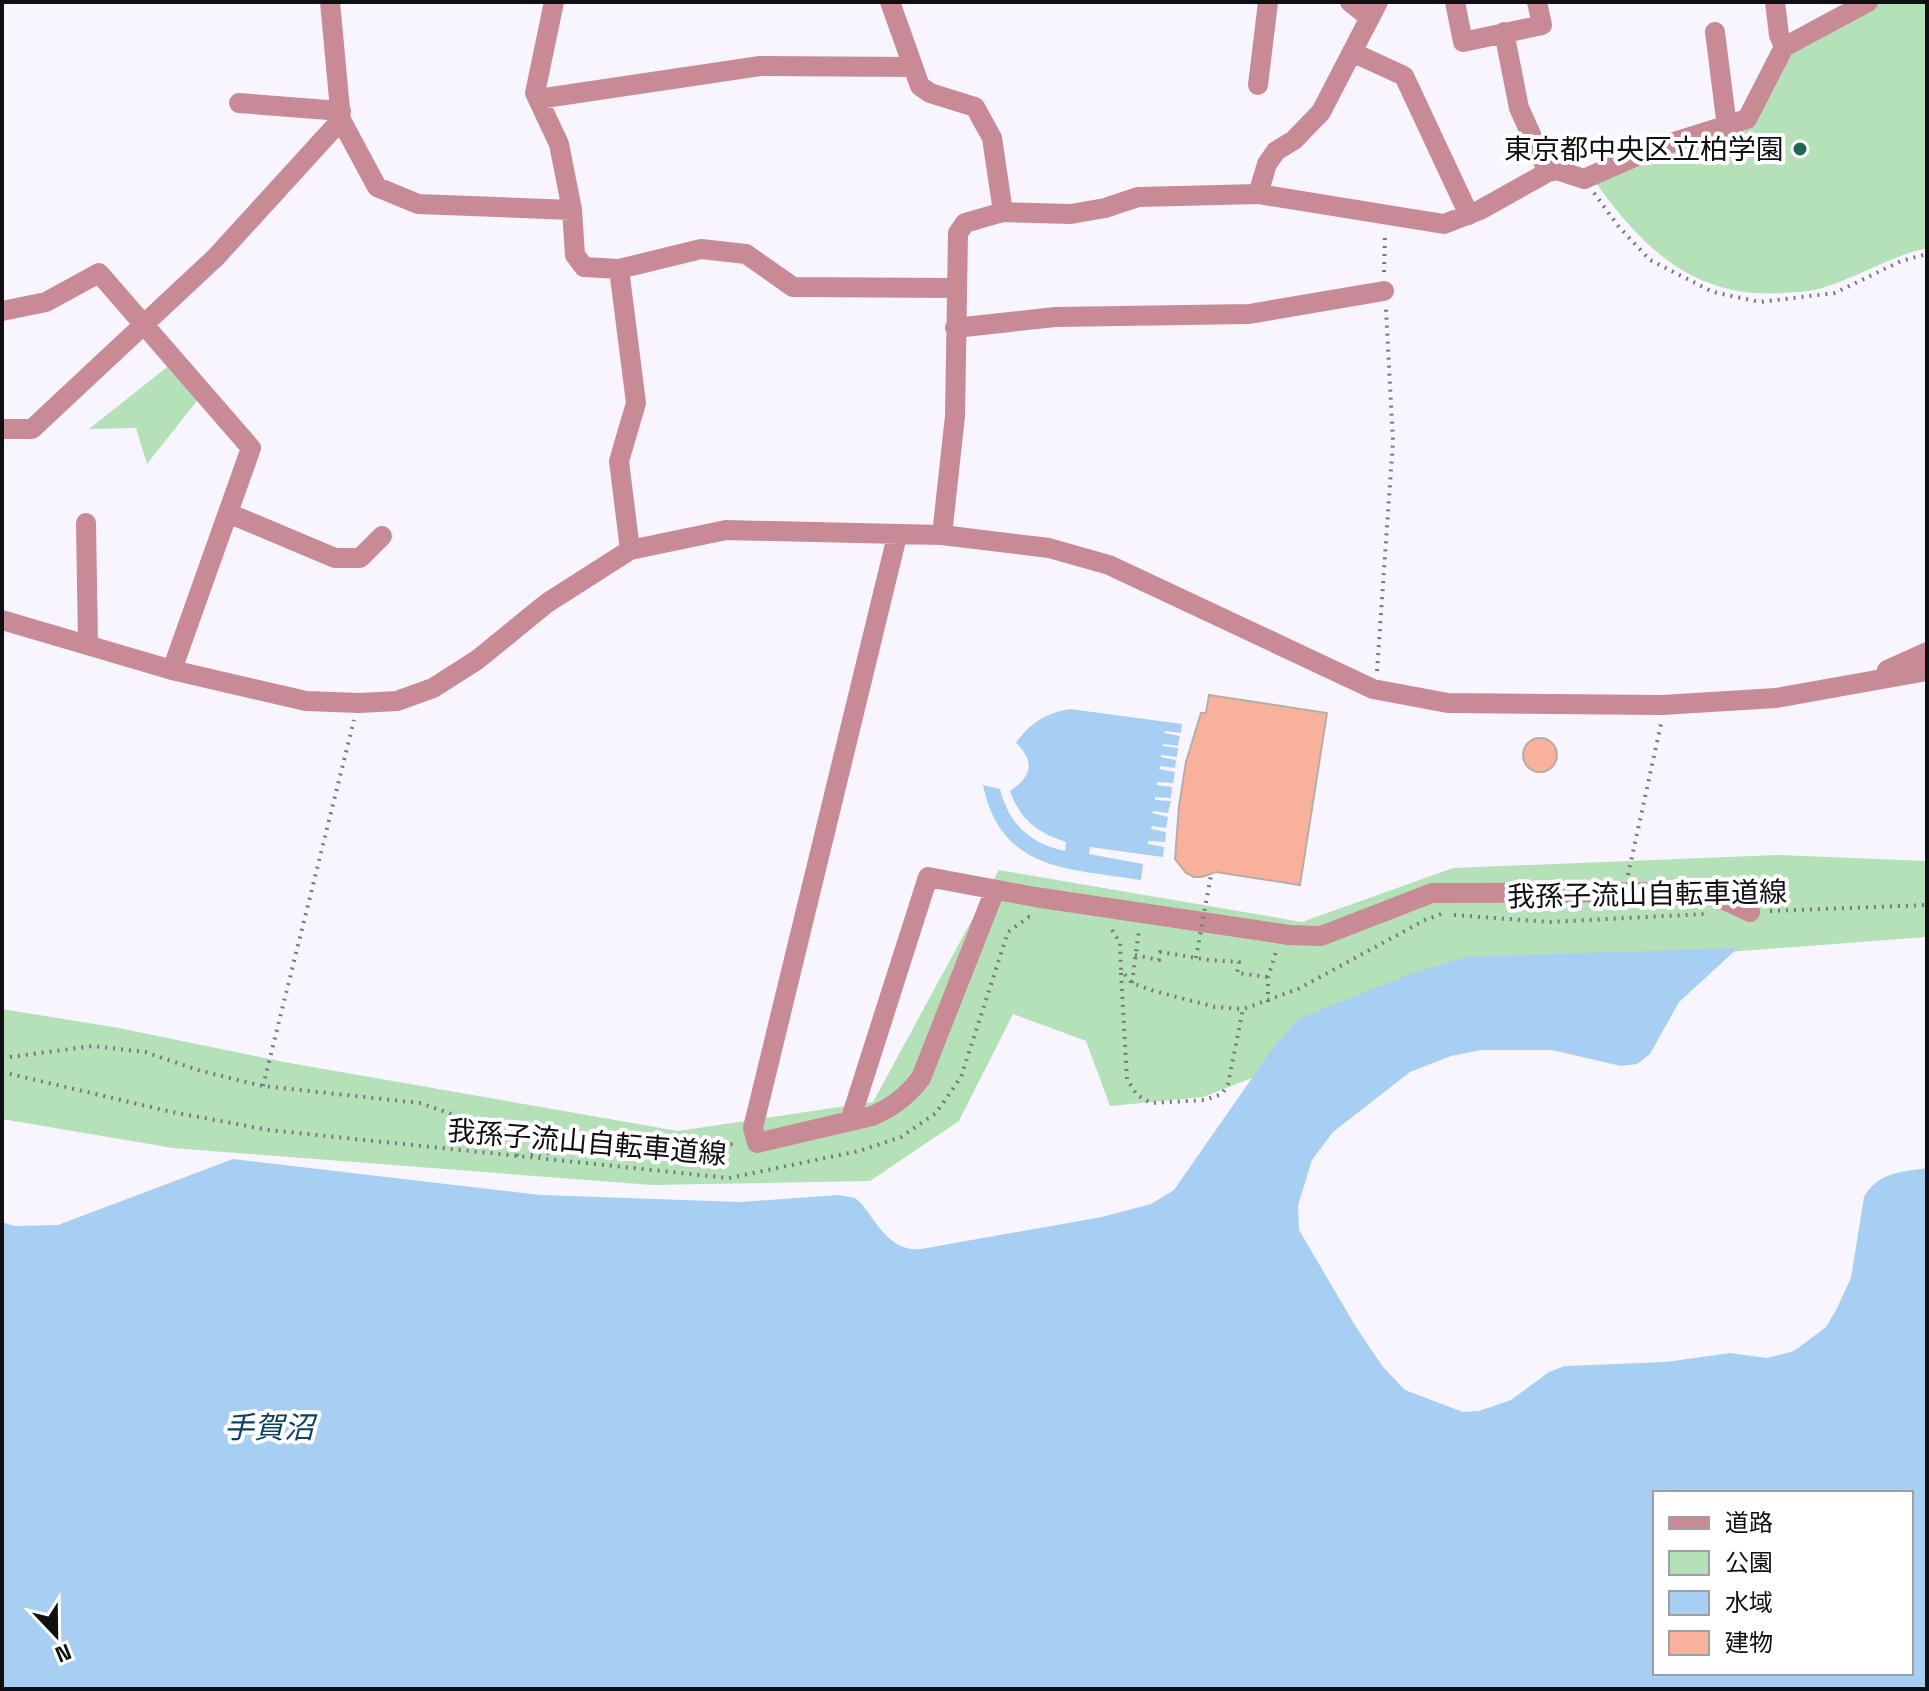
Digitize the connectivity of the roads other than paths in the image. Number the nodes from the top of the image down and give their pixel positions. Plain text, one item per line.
1 (330, 2) edge
2 (554, 2) edge
3 (890, 2) edge
4 (1268, 2) edge
5 (1350, 2) edge
6 (1455, 2) edge
7 (1537, 2) edge
8 (1775, 2) edge
9 (1868, 2) edge
10 (1374, 10) edge
11 (1504, 32) junction
12 (1715, 32) dead end
13 (1784, 47) junction
14 (1352, 52) junction
15 (913, 67) junction
16 (1258, 85) dead end
17 (538, 99) junction
18 (239, 103) dead end
19 (341, 115) junction
20 (1727, 127) junction
21 (1548, 172) junction
22 (1258, 194) junction
23 (572, 210) junction
24 (1003, 212) junction
25 (1469, 215) junction
26 (619, 269) junction
27 (956, 288) junction
28 (1384, 291) road end
29 (2, 311) edge
30 (144, 323) junction
31 (955, 328) junction
32 (2, 429) edge
33 (228, 513) junction
34 (86, 523) dead end
35 (942, 535) junction
36 (382, 536) dead end
37 (897, 536) junction
38 (630, 550) junction
39 (2, 620) edge
40 (88, 645) junction
41 (1927, 652) edge
42 (172, 670) junction
43 (1927, 671) edge
44 (1849, 686) junction
45 (995, 890) junction
46 (1750, 912) road end
47 (850, 1121) junction

1 - 19 street
2 - 17 street
3 - 15 street
4 - 16 street
5 - 10 street
6 - 11 street
7 - 11 street
8 - 13 street
9 - 13 street
10 - 14 street
11 - 21 street
12 - 20 street
13 - 20 street
14 - 22 street
14 - 25 street
15 - 17 street
15 - 24 street
17 - 23 street
18 - 19 street
19 - 23 street
19 - 30 street
20 - 21 street
21 - 25 street
22 - 24 street
22 - 25 street
23 - 26 street
24 - 27 street
26 - 27 street
26 - 38 street
27 - 31 street
28 - 31 street
29 - 30 street
30 - 32 street
30 - 33 street
31 - 35 street
33 - 36 street
33 - 42 street
34 - 40 street
35 - 37 street
35 - 44 street
37 - 38 street
37 - 47 street
38 - 42 street
39 - 40 street
40 - 42 street
41 - 44 street
43 - 44 street
45 - 46 street
45 - 47 street
45 - 47 street

